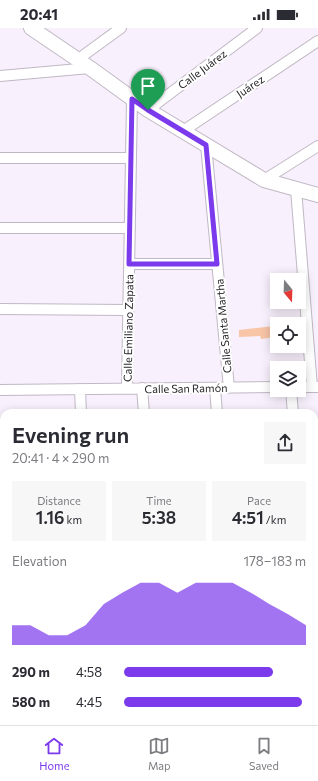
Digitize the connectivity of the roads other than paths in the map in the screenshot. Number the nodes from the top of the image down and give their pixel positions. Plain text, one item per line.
1 (31, 28) edge
2 (121, 28) edge
3 (257, 28) edge
4 (318, 41) edge
5 (77, 60) junction
6 (90, 68) junction
7 (0, 76) edge
8 (132, 99) junction
9 (148, 110) junction
10 (183, 131) junction
11 (206, 145) junction
12 (318, 146) edge
13 (0, 158) edge
14 (131, 158) junction
15 (264, 180) junction
16 (296, 189) junction
17 (318, 195) edge
18 (0, 228) edge
19 (130, 228) junction
20 (129, 264) junction
21 (217, 264) junction
22 (0, 309) edge
23 (128, 310) junction
24 (270, 387) edge
25 (315, 387) edge
26 (127, 388) junction
27 (142, 388) junction
28 (215, 388) junction
29 (229, 388) junction
30 (80, 389) junction
31 (0, 390) edge
32 (292, 397) edge
33 (81, 409) edge
34 (144, 409) edge
35 (216, 409) edge
36 (293, 409) edge

1 - 5 street
2 - 5 street
3 - 9 street, Calle Juárez
4 - 10 street, Juárez
5 - 6 street
6 - 7 street
6 - 8 street
8 - 9 street
8 - 14 street, Calle Emiliano Zapata
9 - 10 street
10 - 11 street
11 - 15 street
11 - 21 street, Calle Santa Martha
12 - 15 street
13 - 14 street
14 - 19 street, Calle Emiliano Zapata
15 - 16 street
16 - 17 street
16 - 25 street
18 - 19 street
19 - 20 street, Calle Emiliano Zapata
20 - 21 street
20 - 23 street, Calle Emiliano Zapata
21 - 29 street, Calle Santa Martha
22 - 23 street
23 - 26 street, Calle Emiliano Zapata
24 - 29 street, Calle San Ramón
26 - 27 street, Calle San Ramón
26 - 30 street, Calle San Ramón
27 - 28 street, Calle San Ramón
27 - 34 street
28 - 29 street, Calle San Ramón
28 - 35 street
30 - 31 street, Calle San Ramón
30 - 33 street
32 - 36 street

